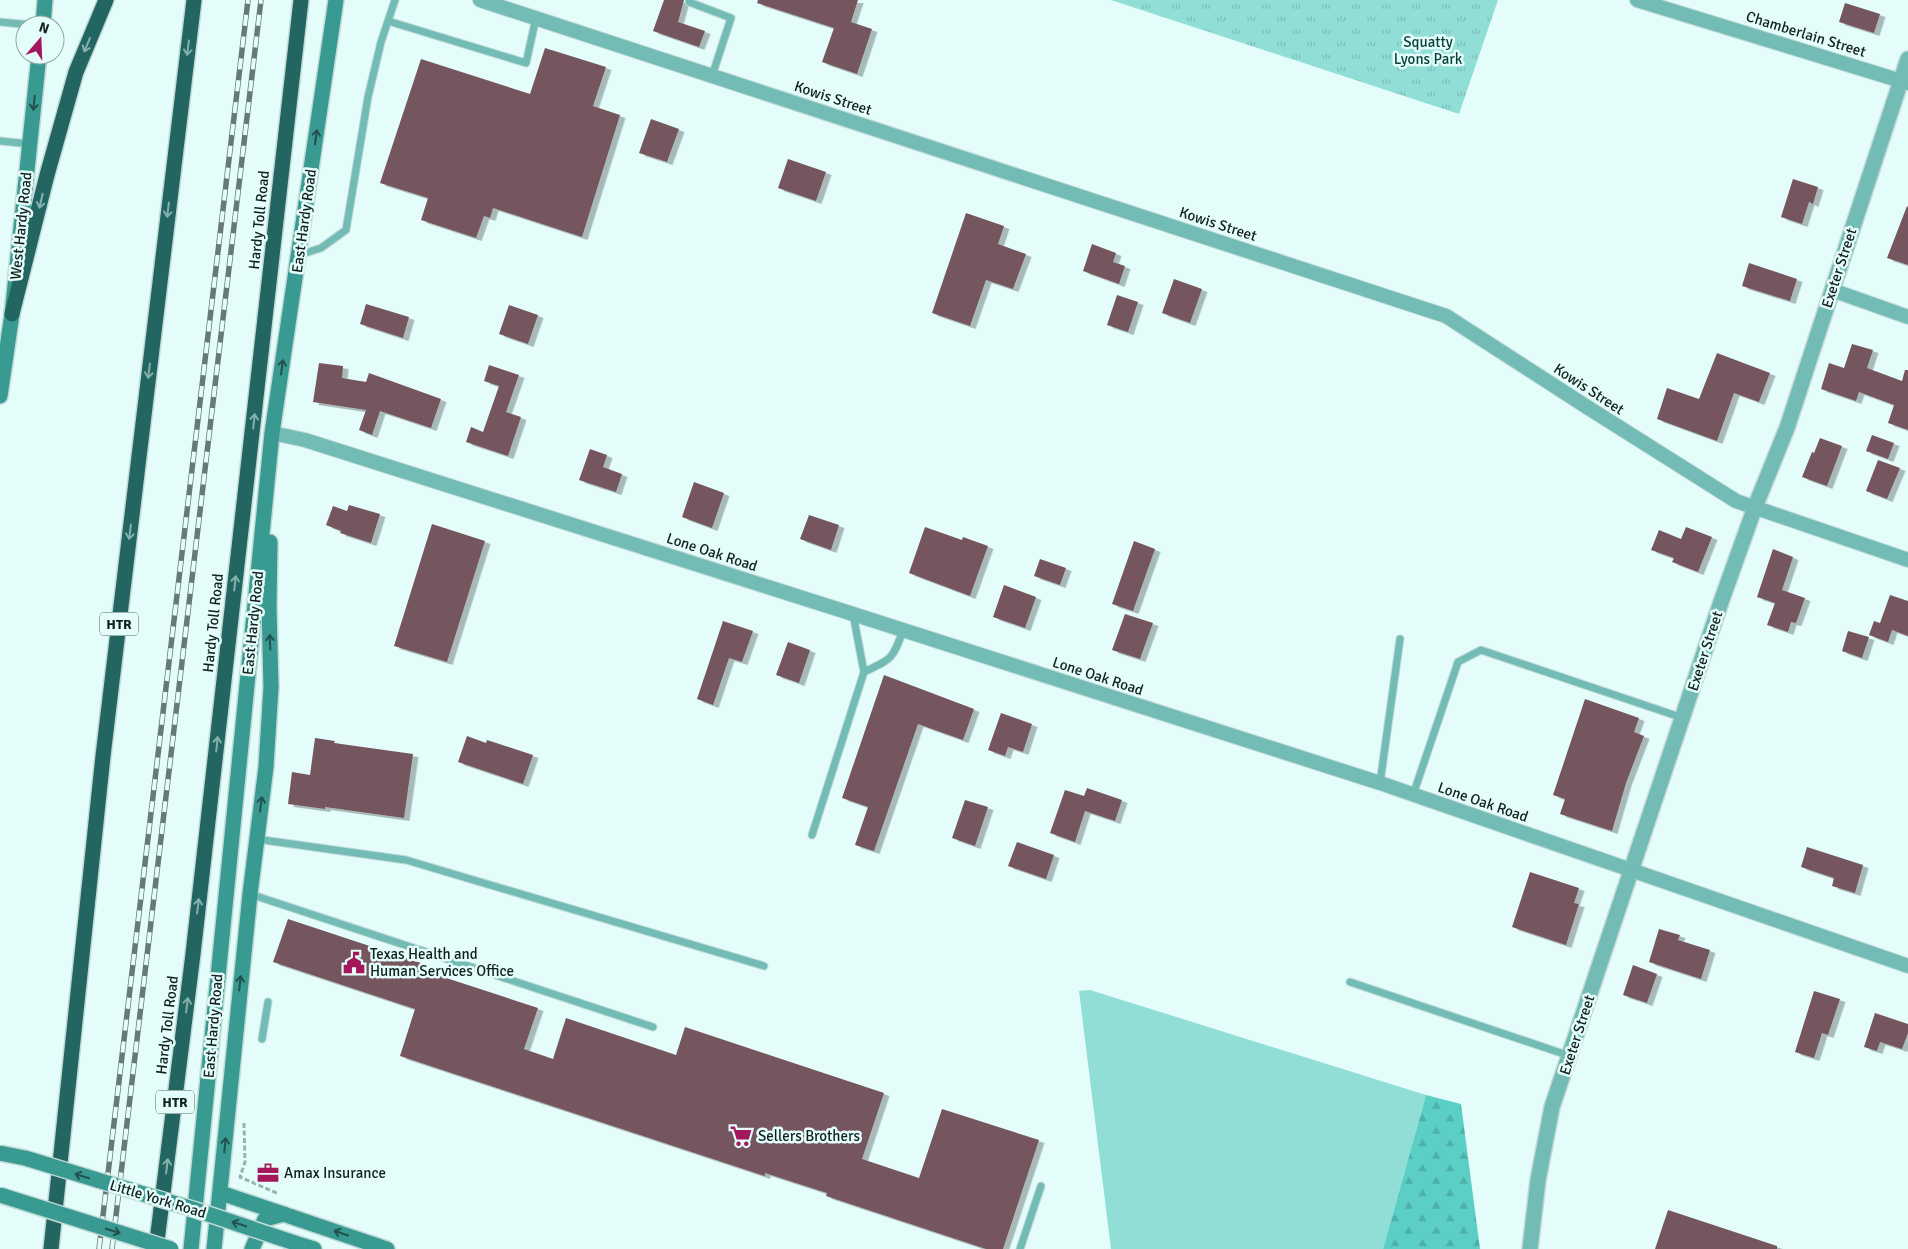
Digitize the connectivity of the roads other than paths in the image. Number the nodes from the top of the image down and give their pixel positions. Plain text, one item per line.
1 (45, 0) edge
2 (106, 0) edge
3 (194, 0) edge
4 (302, 0) edge
5 (336, 0) edge
6 (395, 0) edge
7 (480, 0) edge
8 (690, 0) edge
9 (1637, 0) edge
10 (44, 15) edge
11 (536, 18) junction
12 (388, 21) junction
13 (0, 22) edge
14 (15, 23) edge
15 (1908, 59) edge
16 (38, 65) edge
17 (712, 76) junction
18 (1904, 82) edge
19 (0, 142) edge
20 (30, 144) junction
21 (299, 256) junction
22 (1832, 290) junction
23 (12, 314) junction
24 (1908, 317) edge
25 (0, 396) edge
26 (272, 433) junction
27 (1755, 508) junction
28 (1908, 560) edge
29 (853, 614) junction
30 (903, 630) junction
31 (1400, 639) dead end
32 (864, 672) junction
33 (1683, 718) junction
34 (1380, 783) junction
35 (1413, 795) junction
36 (812, 835) dead end
37 (256, 839) junction
38 (1632, 871) junction
39 (250, 894) junction
40 (764, 966) dead end
41 (1908, 966) edge
42 (1350, 982) dead end
43 (268, 1002) dead end
44 (653, 1027) dead end
45 (262, 1039) dead end
46 (1570, 1056) junction
47 (0, 1154) edge
48 (1041, 1186) dead end
49 (220, 1193) junction
50 (0, 1195) edge
51 (196, 1210) junction
52 (284, 1214) junction
53 (308, 1247) edge
54 (51, 1249) edge
55 (156, 1249) edge
56 (171, 1249) edge
57 (191, 1249) edge
58 (214, 1249) edge
59 (252, 1249) edge
60 (387, 1249) edge
61 (1020, 1249) edge
62 (1530, 1249) edge

1 - 10 main road
2 -> 23 highway
3 -> 54 highway, HTR
55 -> 4 highway, Hardy Toll Road / HTR
21 -> 5 main road, East Hardy Road
6 - 12 lane
7 - 11 street, Kowis Street
8 - 17 lane
9 - 18 street, Chamberlain Street
11 - 12 lane
11 - 17 street, Kowis Street
12 - 21 lane
13 - 14 lane
15 - 18 street, Exeter Street
16 -> 20 main road, West Hardy Road
17 - 27 street, Kowis Street
18 - 22 street, Exeter Street
19 - 20 lane
20 - 23 main road, West Hardy Road
26 -> 21 main road, East Hardy Road
22 - 24 street
22 - 27 street, Exeter Street
23 - 25 main road, West Hardy Road
26 - 29 street, Lone Oak Road
37 -> 26 main road
26 - 51 main road, East Hardy Road
27 - 28 street, Kowis Street
27 - 33 street, Exeter Street
29 - 30 street, Lone Oak Road
29 - 32 lane
30 - 32 lane
30 - 34 street, Lone Oak Road
31 - 34 lane
32 - 36 lane
33 - 35 lane
33 - 38 street, Exeter Street
34 - 35 street, Lone Oak Road
35 - 38 street, Lone Oak Road
37 - 39 main road
37 - 40 lane
38 - 41 street, Lone Oak Road
38 - 46 street, Exeter Street
39 - 44 lane
49 -> 39 main road
42 - 46 lane
43 - 45 lane
46 - 62 street, Exeter Street
51 -> 47 main road, Little York Road, bridge
48 - 61 lane
49 - 52 main road
49 - 58 main road
50 -> 56 main road, bridge
53 -> 51 main road, Little York Road, bridge
51 - 57 main road, East Hardy Road
52 - 59 main road
60 -> 52 main road

